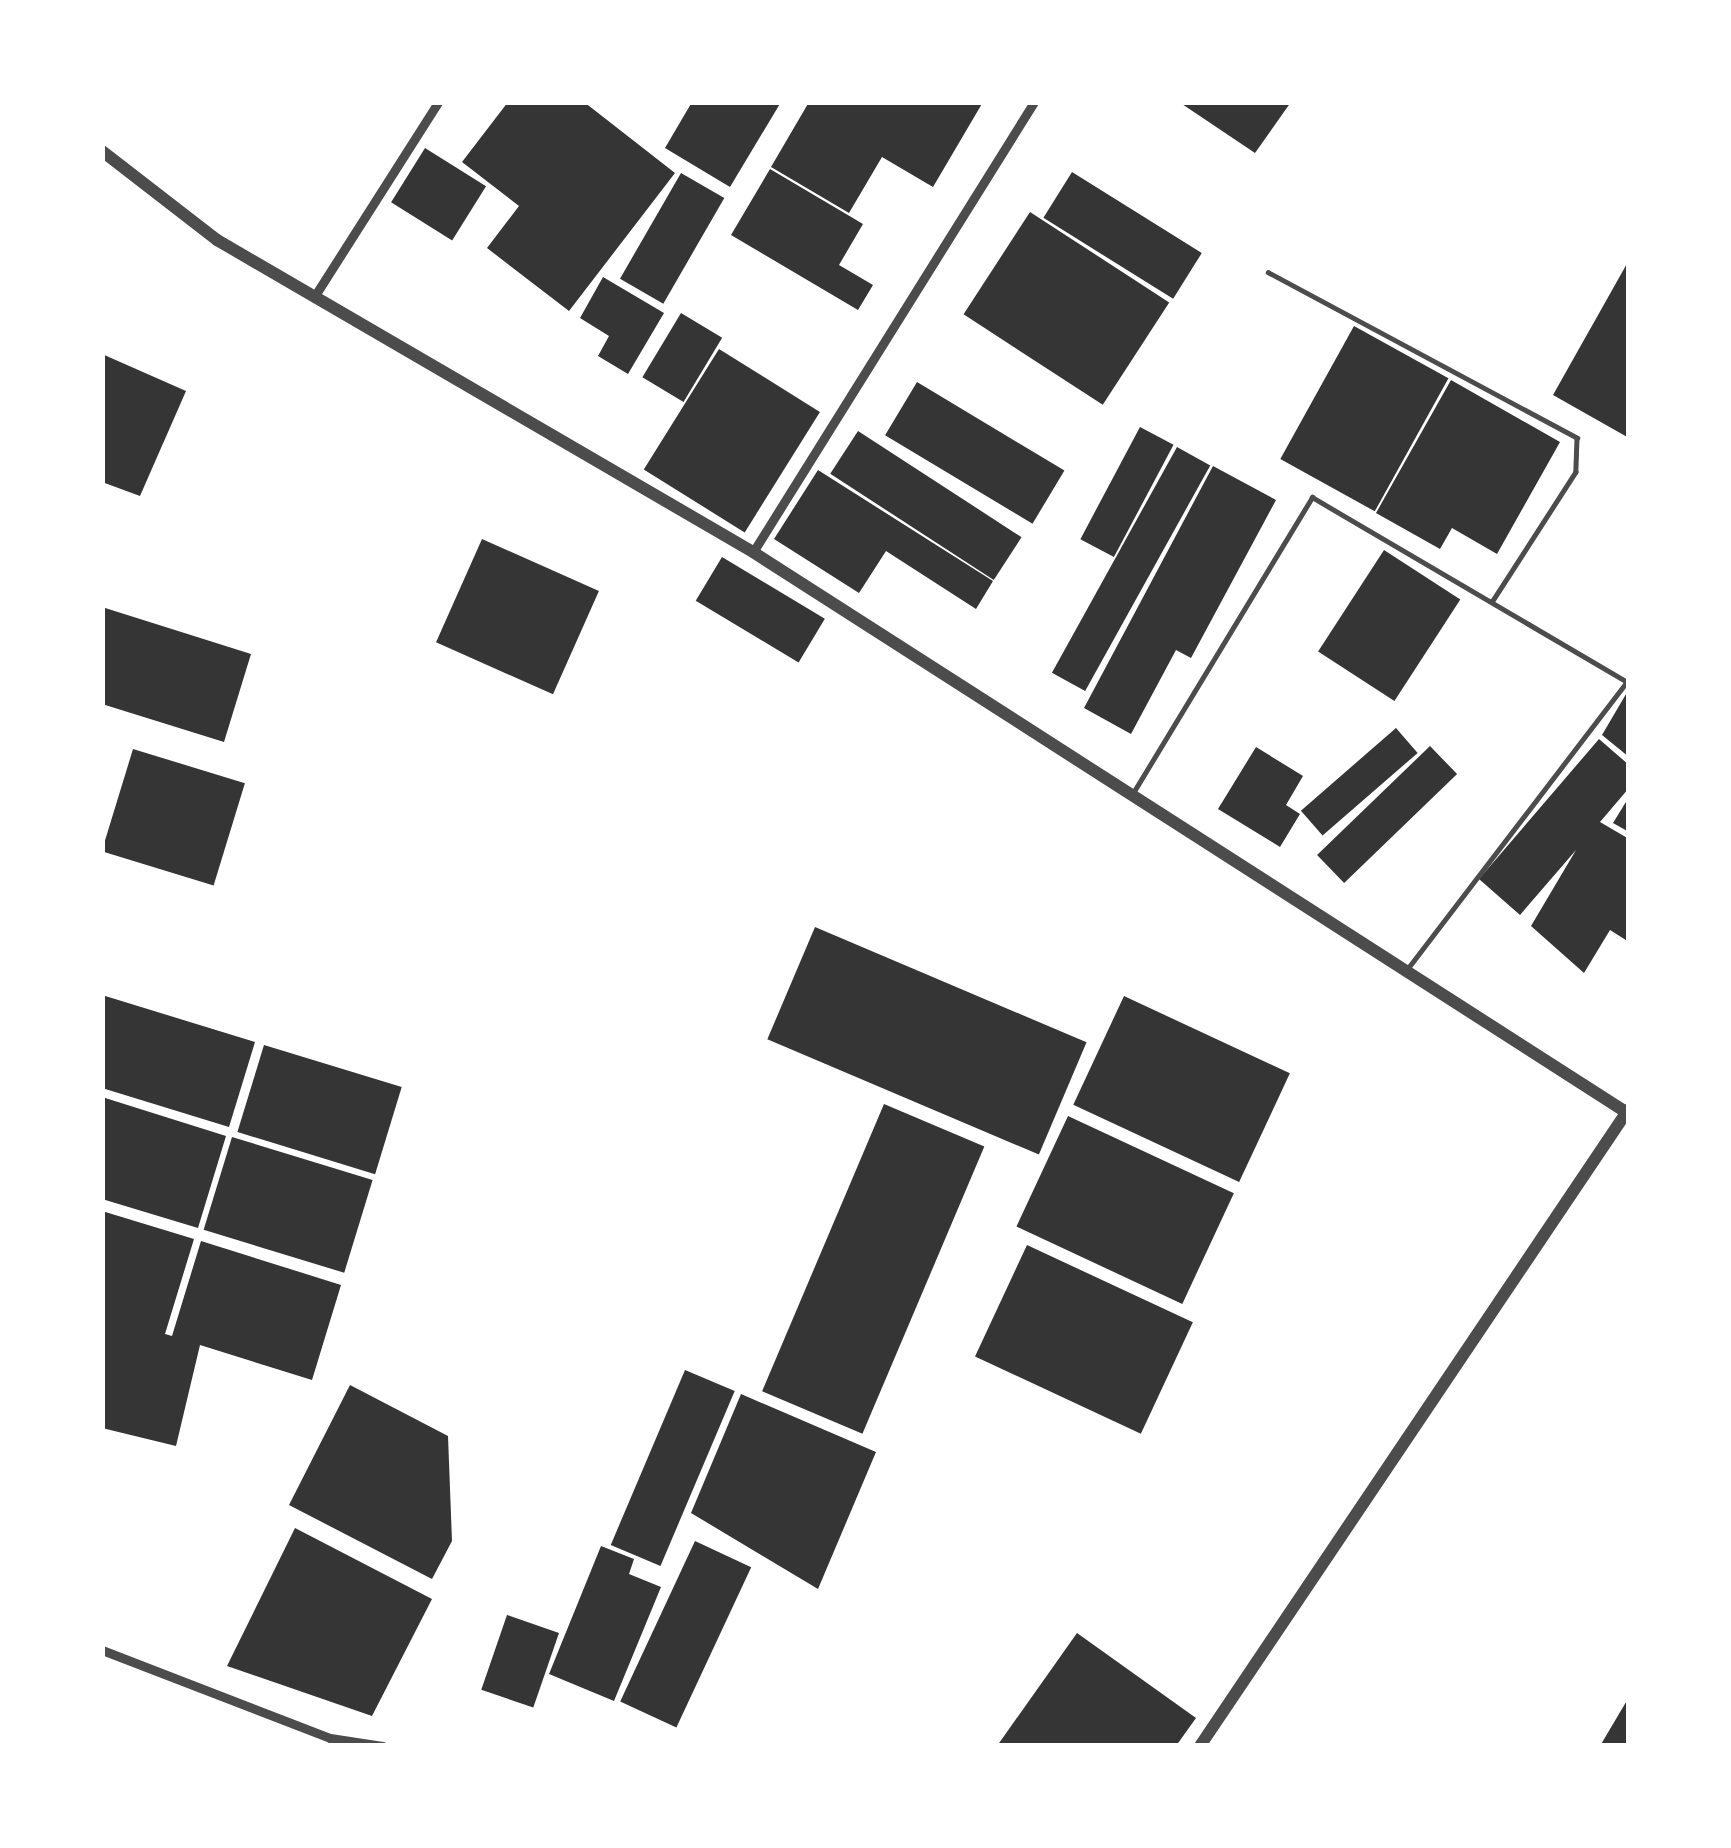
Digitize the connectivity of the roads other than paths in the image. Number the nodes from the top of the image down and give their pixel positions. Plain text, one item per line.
1 (438, 102) edge
2 (1034, 102) edge
3 (102, 152) edge
4 (1268, 272) dead end
5 (314, 297) junction
6 (753, 553) junction
7 (1492, 603) junction
8 (1628, 682) edge
9 (1133, 793) junction
10 (1406, 972) junction
11 (1628, 1112) edge
12 (102, 1650) edge
13 (382, 1746) edge
14 (1200, 1746) edge

1 - 5 street
2 - 6 street
3 - 5 street
4 - 7 lane
5 - 6 street
6 - 9 street
7 - 8 lane
7 - 9 lane
8 - 10 lane
9 - 10 street
10 - 11 street
11 - 14 street
12 - 13 street

